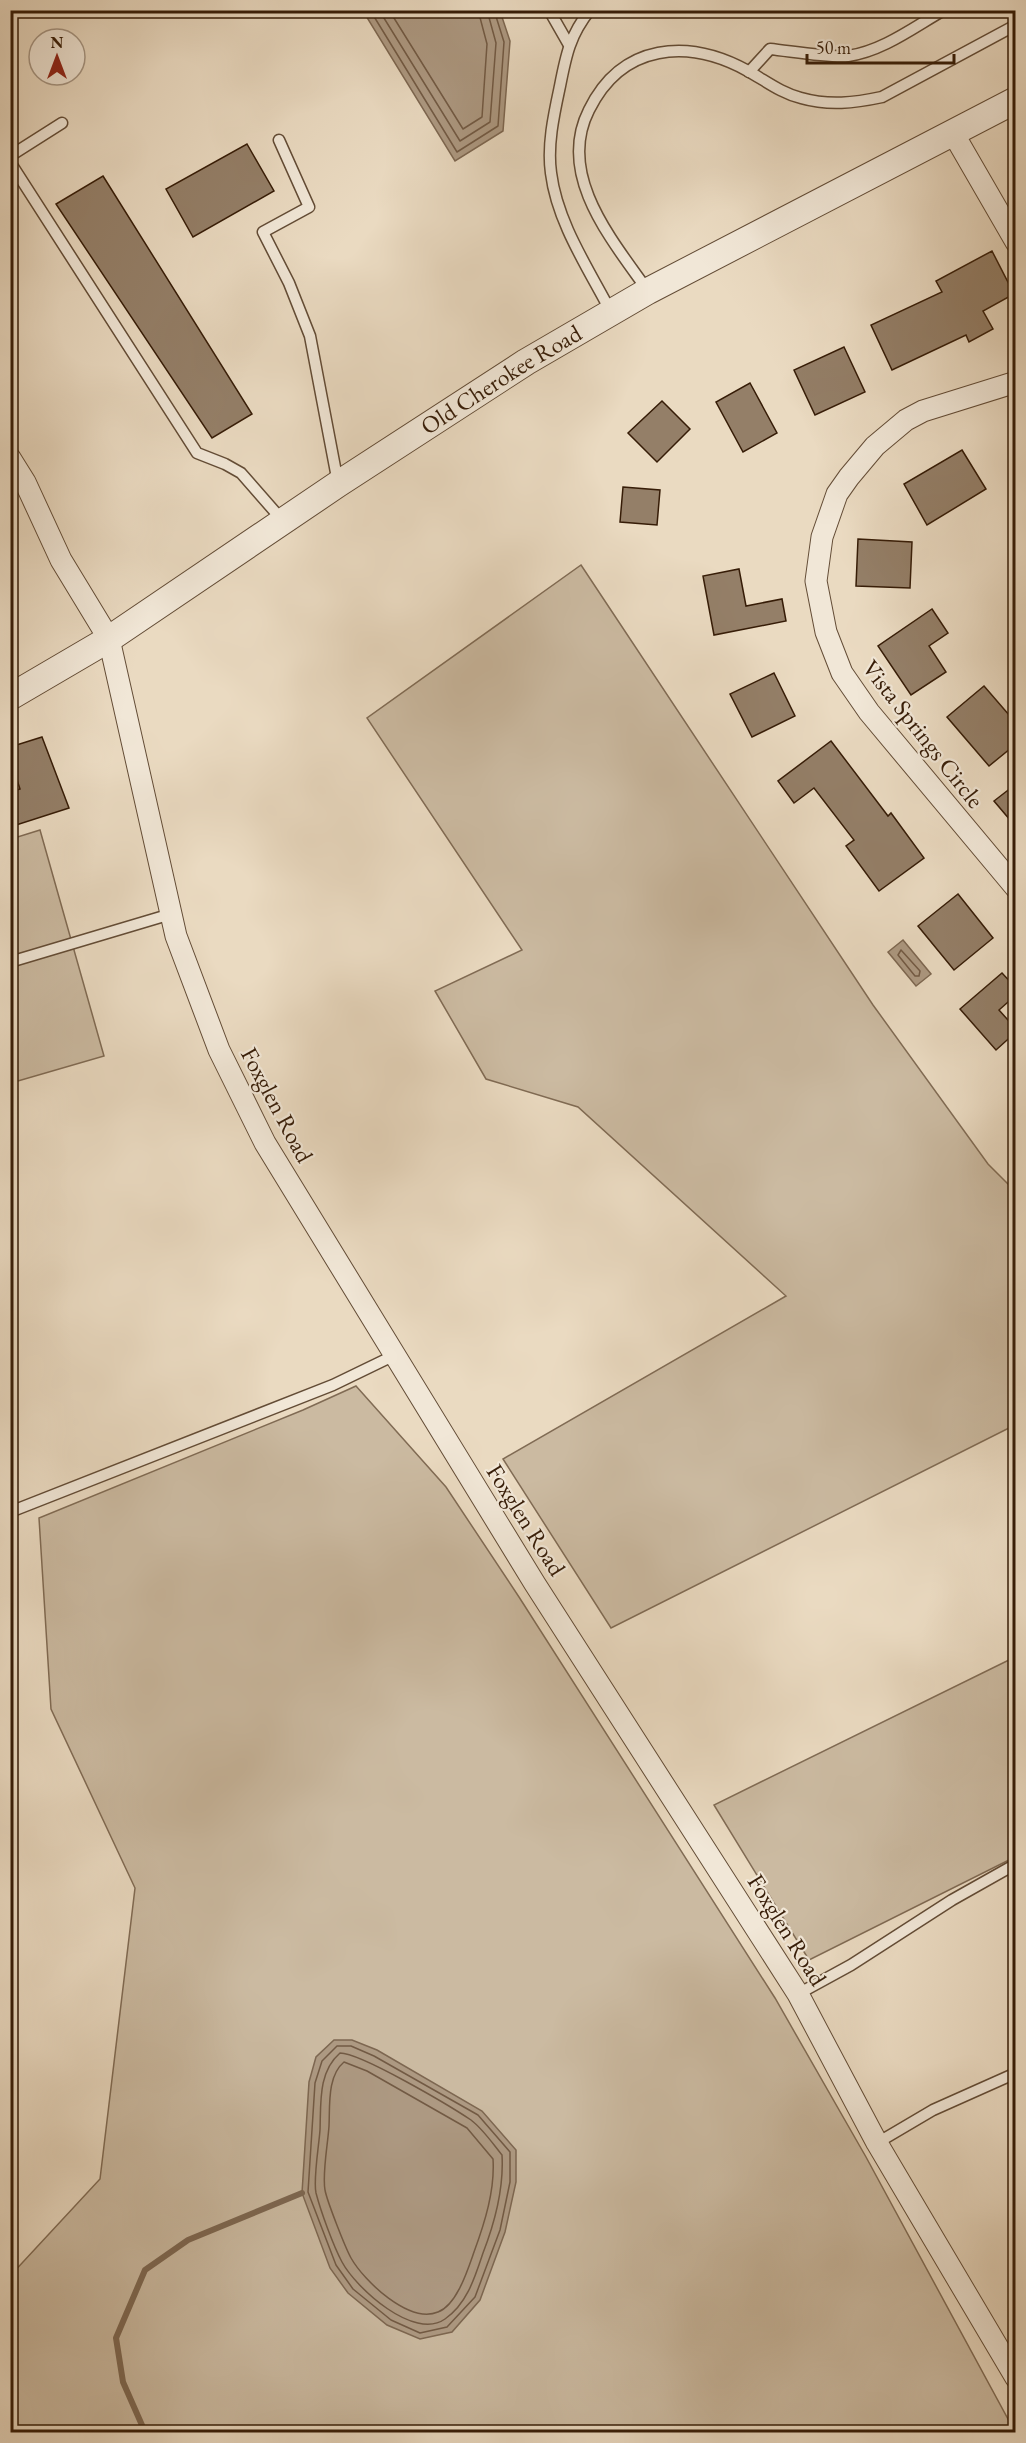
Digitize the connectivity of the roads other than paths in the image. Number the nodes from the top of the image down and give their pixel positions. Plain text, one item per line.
1 (549, 10) edge
2 (590, 10) edge
3 (944, 10) edge
4 (1016, 26) edge
5 (568, 45) junction
6 (749, 72) junction
7 (1016, 100) edge
8 (62, 123) dead end
9 (953, 133) junction
10 (279, 140) dead end
11 (10, 156) edge
12 (10, 162) edge
13 (1016, 242) edge
14 (648, 291) junction
15 (611, 312) junction
16 (1016, 382) edge
17 (10, 458) edge
18 (338, 484) junction
19 (283, 521) junction
20 (109, 639) junction
21 (10, 697) edge
22 (1016, 888) edge
23 (171, 914) junction
24 (10, 962) edge
25 (395, 1355) junction
26 (10, 1512) edge
27 (1016, 1864) edge
28 (798, 1994) junction
29 (1016, 2073) edge
30 (878, 2144) junction
31 (1016, 2378) edge

1 - 5 lane
2 - 5 lane
3 - 6 lane
4 - 6 lane
5 - 15 lane
6 - 14 lane
7 - 9 street, Old Cherokee Road
8 - 11 lane
9 - 13 street
9 - 14 street, Old Cherokee Road
10 - 18 lane
12 - 19 lane
14 - 15 street, Old Cherokee Road
15 - 18 street, Old Cherokee Road
16 - 22 street, Vista Springs Circle
17 - 20 street, Foxglen Road
18 - 19 street, Old Cherokee Road
19 - 20 street, Old Cherokee Road
20 - 21 street, Old Cherokee Road
20 - 23 street, Foxglen Road
23 - 24 lane
23 - 25 street, Foxglen Road
25 - 26 lane
25 - 28 street, Foxglen Road
27 - 28 lane
28 - 30 street, Foxglen Road
29 - 30 lane
30 - 31 street, Foxglen Road

